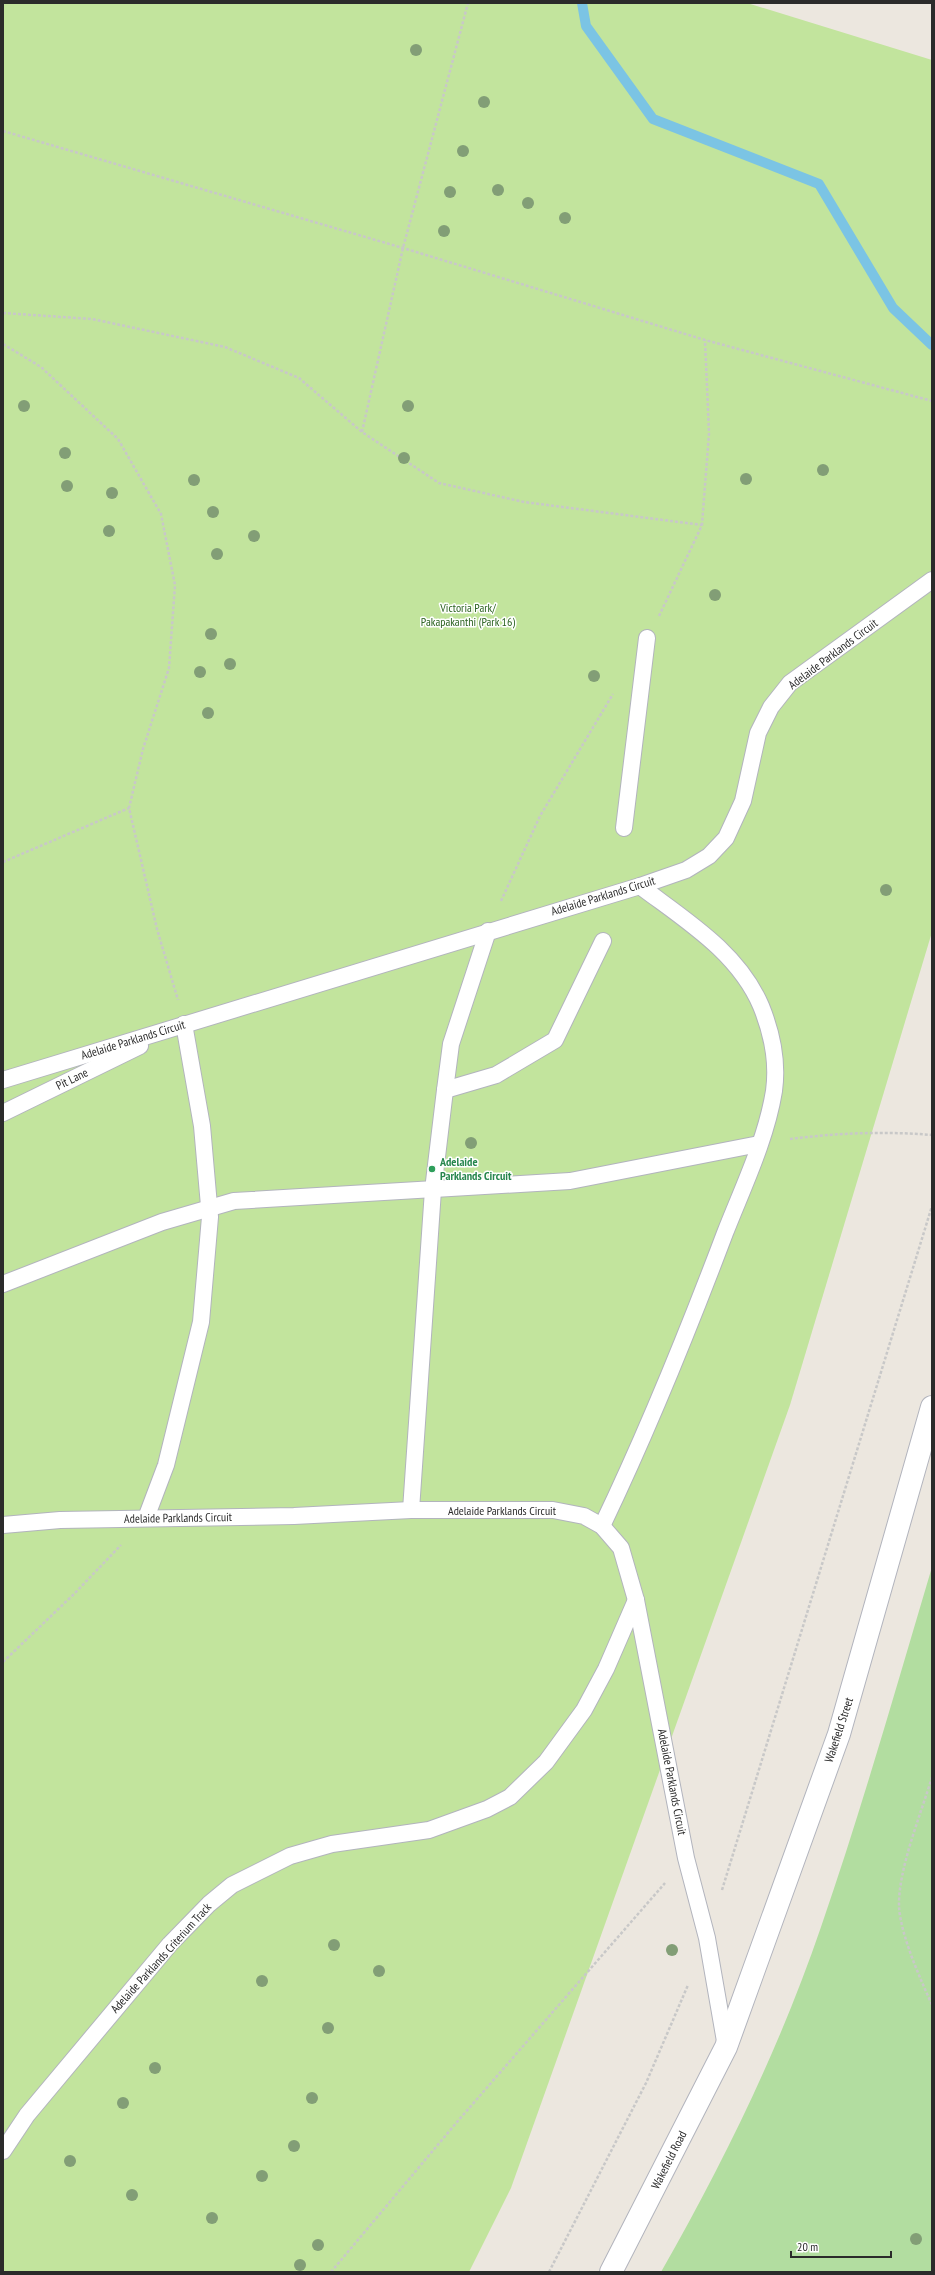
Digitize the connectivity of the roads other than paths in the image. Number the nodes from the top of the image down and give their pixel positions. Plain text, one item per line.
1 (932, 580) edge
2 (647, 638) dead end
3 (624, 828) dead end
4 (640, 886) junction
5 (488, 931) junction
6 (603, 941) dead end
7 (184, 1024) junction
8 (3, 1080) edge
9 (445, 1090) junction
10 (3, 1113) edge
11 (759, 1144) junction
12 (432, 1190) junction
13 (209, 1208) junction
14 (3, 1284) edge
15 (932, 1407) edge
16 (411, 1510) junction
17 (146, 1518) junction
18 (3, 1525) edge
19 (602, 1526) junction
20 (636, 1600) junction
21 (726, 2047) junction
22 (3, 2151) edge
23 (612, 2272) edge

1 - 4 lane, Adelaide Parklands Circuit
2 - 3 lane
4 - 5 lane, Adelaide Parklands Circuit
4 - 11 lane
5 - 7 lane, Adelaide Parklands Circuit
5 - 9 lane
6 - 9 lane
7 - 8 lane, Adelaide Parklands Circuit
7 - 10 lane, Pit Lane
7 - 13 lane
9 - 12 lane
11 - 12 lane
11 - 19 lane
12 - 13 lane
12 - 16 lane
13 - 14 lane
13 - 17 lane
15 - 21 main road, Wakefield Street
16 - 17 lane, Adelaide Parklands Circuit
16 - 19 lane, Adelaide Parklands Circuit
17 - 18 lane, Adelaide Parklands Circuit
19 - 20 lane, Adelaide Parklands Circuit
20 - 21 lane, Adelaide Parklands Circuit
20 - 22 lane, Adelaide Parklands Criterium Track
21 - 23 main road, Wakefield Road

